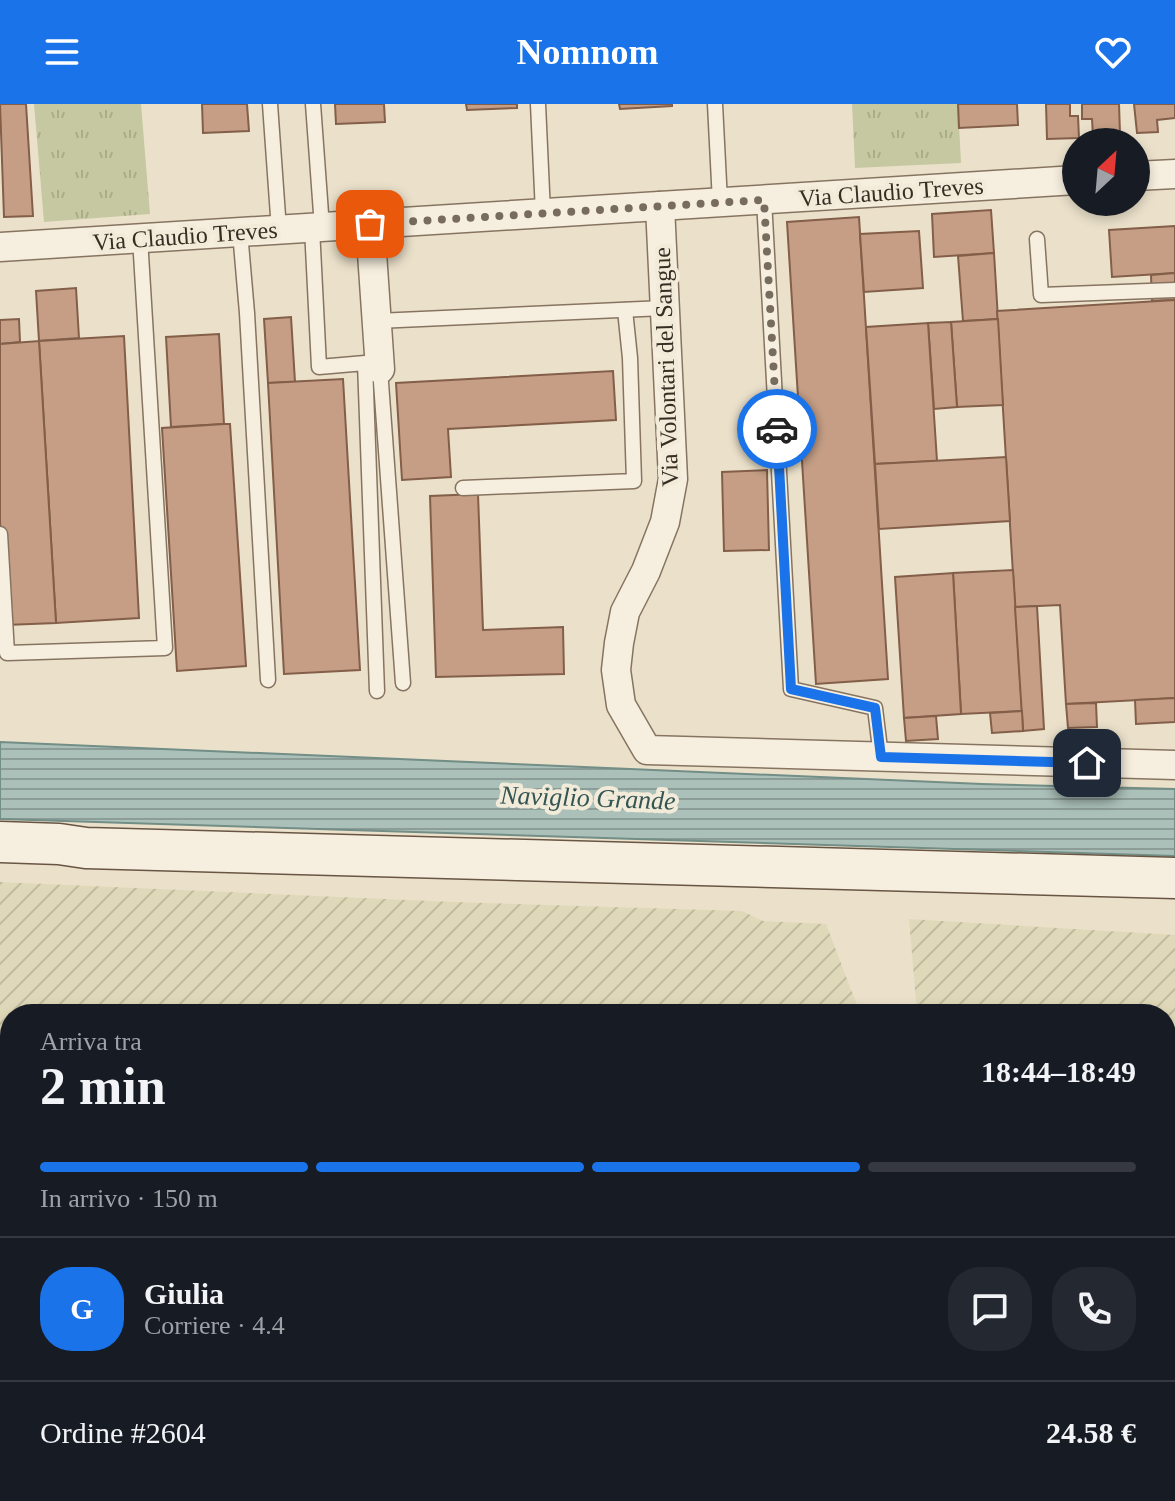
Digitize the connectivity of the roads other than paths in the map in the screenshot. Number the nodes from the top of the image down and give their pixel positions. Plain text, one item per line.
1 (270, 104) edge
2 (313, 104) edge
3 (538, 104) edge
4 (715, 104) edge
5 (1175, 174) edge
6 (1150, 175) edge
7 (1062, 181) edge
8 (764, 200) junction
9 (720, 202) junction
10 (660, 206) junction
11 (543, 213) junction
12 (370, 224) junction
13 (317, 228) junction
14 (279, 230) junction
15 (240, 232) junction
16 (140, 238) junction
17 (1037, 239) dead end
18 (0, 247) edge
19 (1175, 290) edge
20 (664, 308) junction
21 (625, 310) junction
22 (377, 321) junction
23 (380, 369) joint
24 (463, 488) dead end
25 (0, 534) edge
26 (268, 680) dead end
27 (403, 683) dead end
28 (377, 691) dead end
29 (881, 757) junction
30 (1175, 765) edge
31 (0, 842) edge
32 (1175, 878) edge

1 - 14 lane
2 - 13 lane
3 - 11 lane
4 - 9 lane
5 - 6 street
7 - 8 street, Via Claudio Treves
8 - 9 street, Via Claudio Treves
8 - 29 lane
9 - 10 street, Via Claudio Treves
10 - 11 street, Via Claudio Treves
10 - 20 street, Via Volontari del Sangue
11 - 12 street, Via Claudio Treves
12 - 13 street, Via Claudio Treves
12 - 22 street
13 - 14 street, Via Claudio Treves
13 - 28 lane
14 - 15 street, Via Claudio Treves
15 - 16 street, Via Claudio Treves
15 - 26 lane
16 - 18 street, Via Claudio Treves
16 - 25 lane
17 - 19 lane
20 - 21 lane
20 - 29 street, Via Volontari del Sangue
21 - 22 lane
21 - 24 lane
22 - 23 street
23 - 27 lane
29 - 30 street
31 - 32 main road

